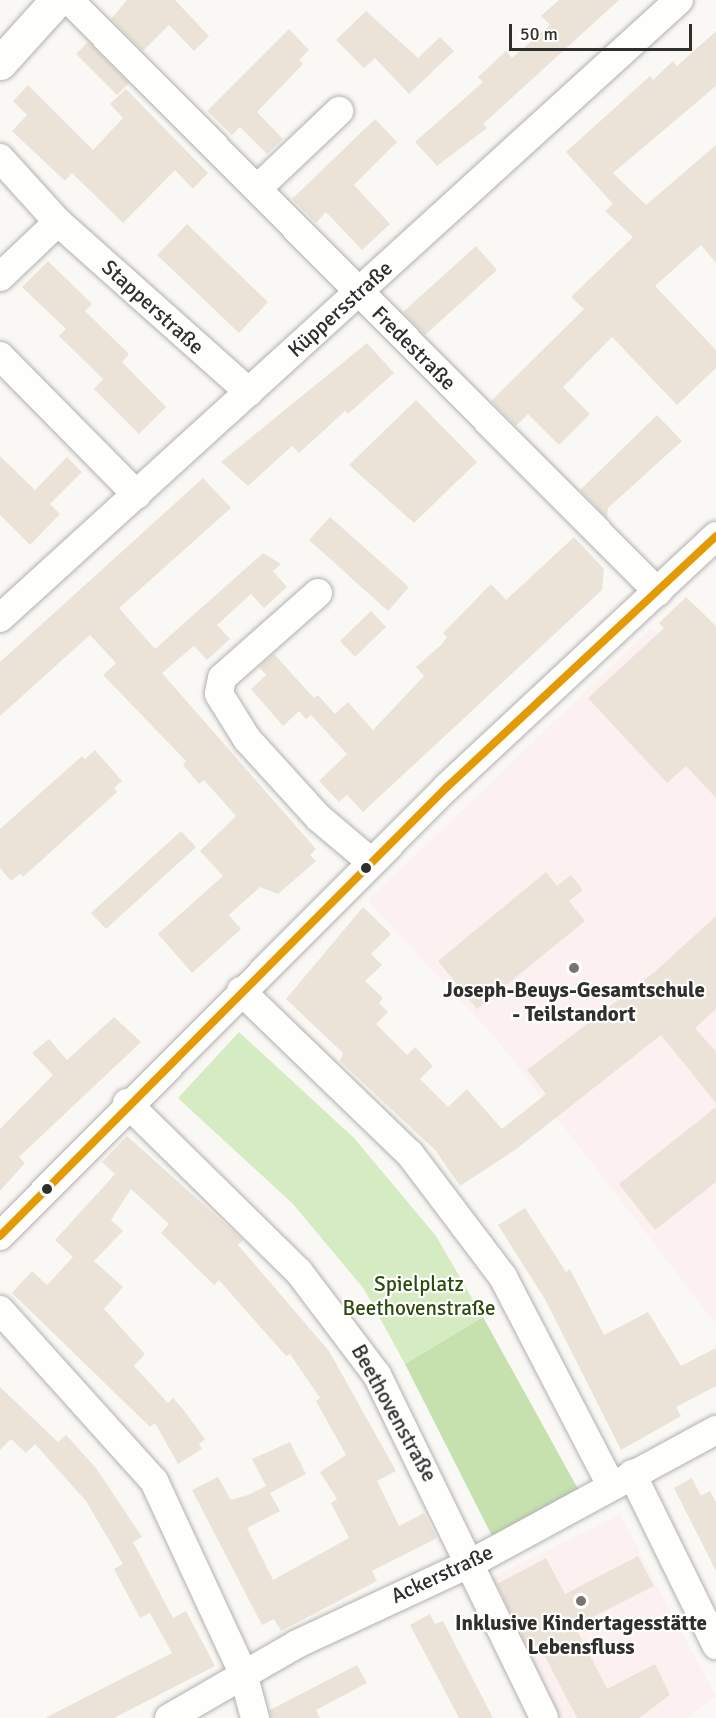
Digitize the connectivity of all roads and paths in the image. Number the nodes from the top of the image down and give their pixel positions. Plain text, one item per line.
1 (57, 0) edge
2 (69, 0) edge
3 (679, 0) edge
4 (4, 47) edge
5 (339, 111) dead end
6 (0, 158) edge
7 (258, 188) junction
8 (58, 222) junction
9 (0, 278) edge
10 (358, 292) junction
11 (0, 356) edge
12 (249, 392) junction
13 (137, 495) junction
14 (716, 536) edge
15 (658, 592) junction
16 (318, 593) dead end
17 (0, 618) edge
18 (371, 862) junction
19 (241, 991) junction
20 (127, 1103) junction
21 (0, 1236) edge
22 (0, 1310) edge
23 (716, 1430) edge
24 (622, 1480) junction
25 (473, 1562) junction
26 (716, 1645) edge
27 (243, 1673) junction
28 (169, 1718) edge
29 (255, 1718) edge
30 (544, 1718) edge

1 - 4 street
2 - 7 street, Fredestraße
3 - 10 street, Küppersstraße
5 - 7 street
6 - 8 street, Stapperstraße
7 - 10 street, Fredestraße
8 - 9 street
8 - 12 street, Stapperstraße
10 - 12 street, Küppersstraße
10 - 15 street, Fredestraße
11 - 13 street
12 - 13 street, Küppersstraße
13 - 17 street, Küppersstraße
14 - 15 street
15 - 18 street
16 - 18 street
18 - 19 street
19 - 20 street
19 - 24 street
20 - 21 street
20 - 25 street, Beethovenstraße
22 - 27 street
23 - 24 street, Ackerstraße
24 - 25 street, Ackerstraße
24 - 26 street
25 - 27 street, Ackerstraße
25 - 30 street, Beethovenstraße
27 - 28 street, Ackerstraße
27 - 29 street

